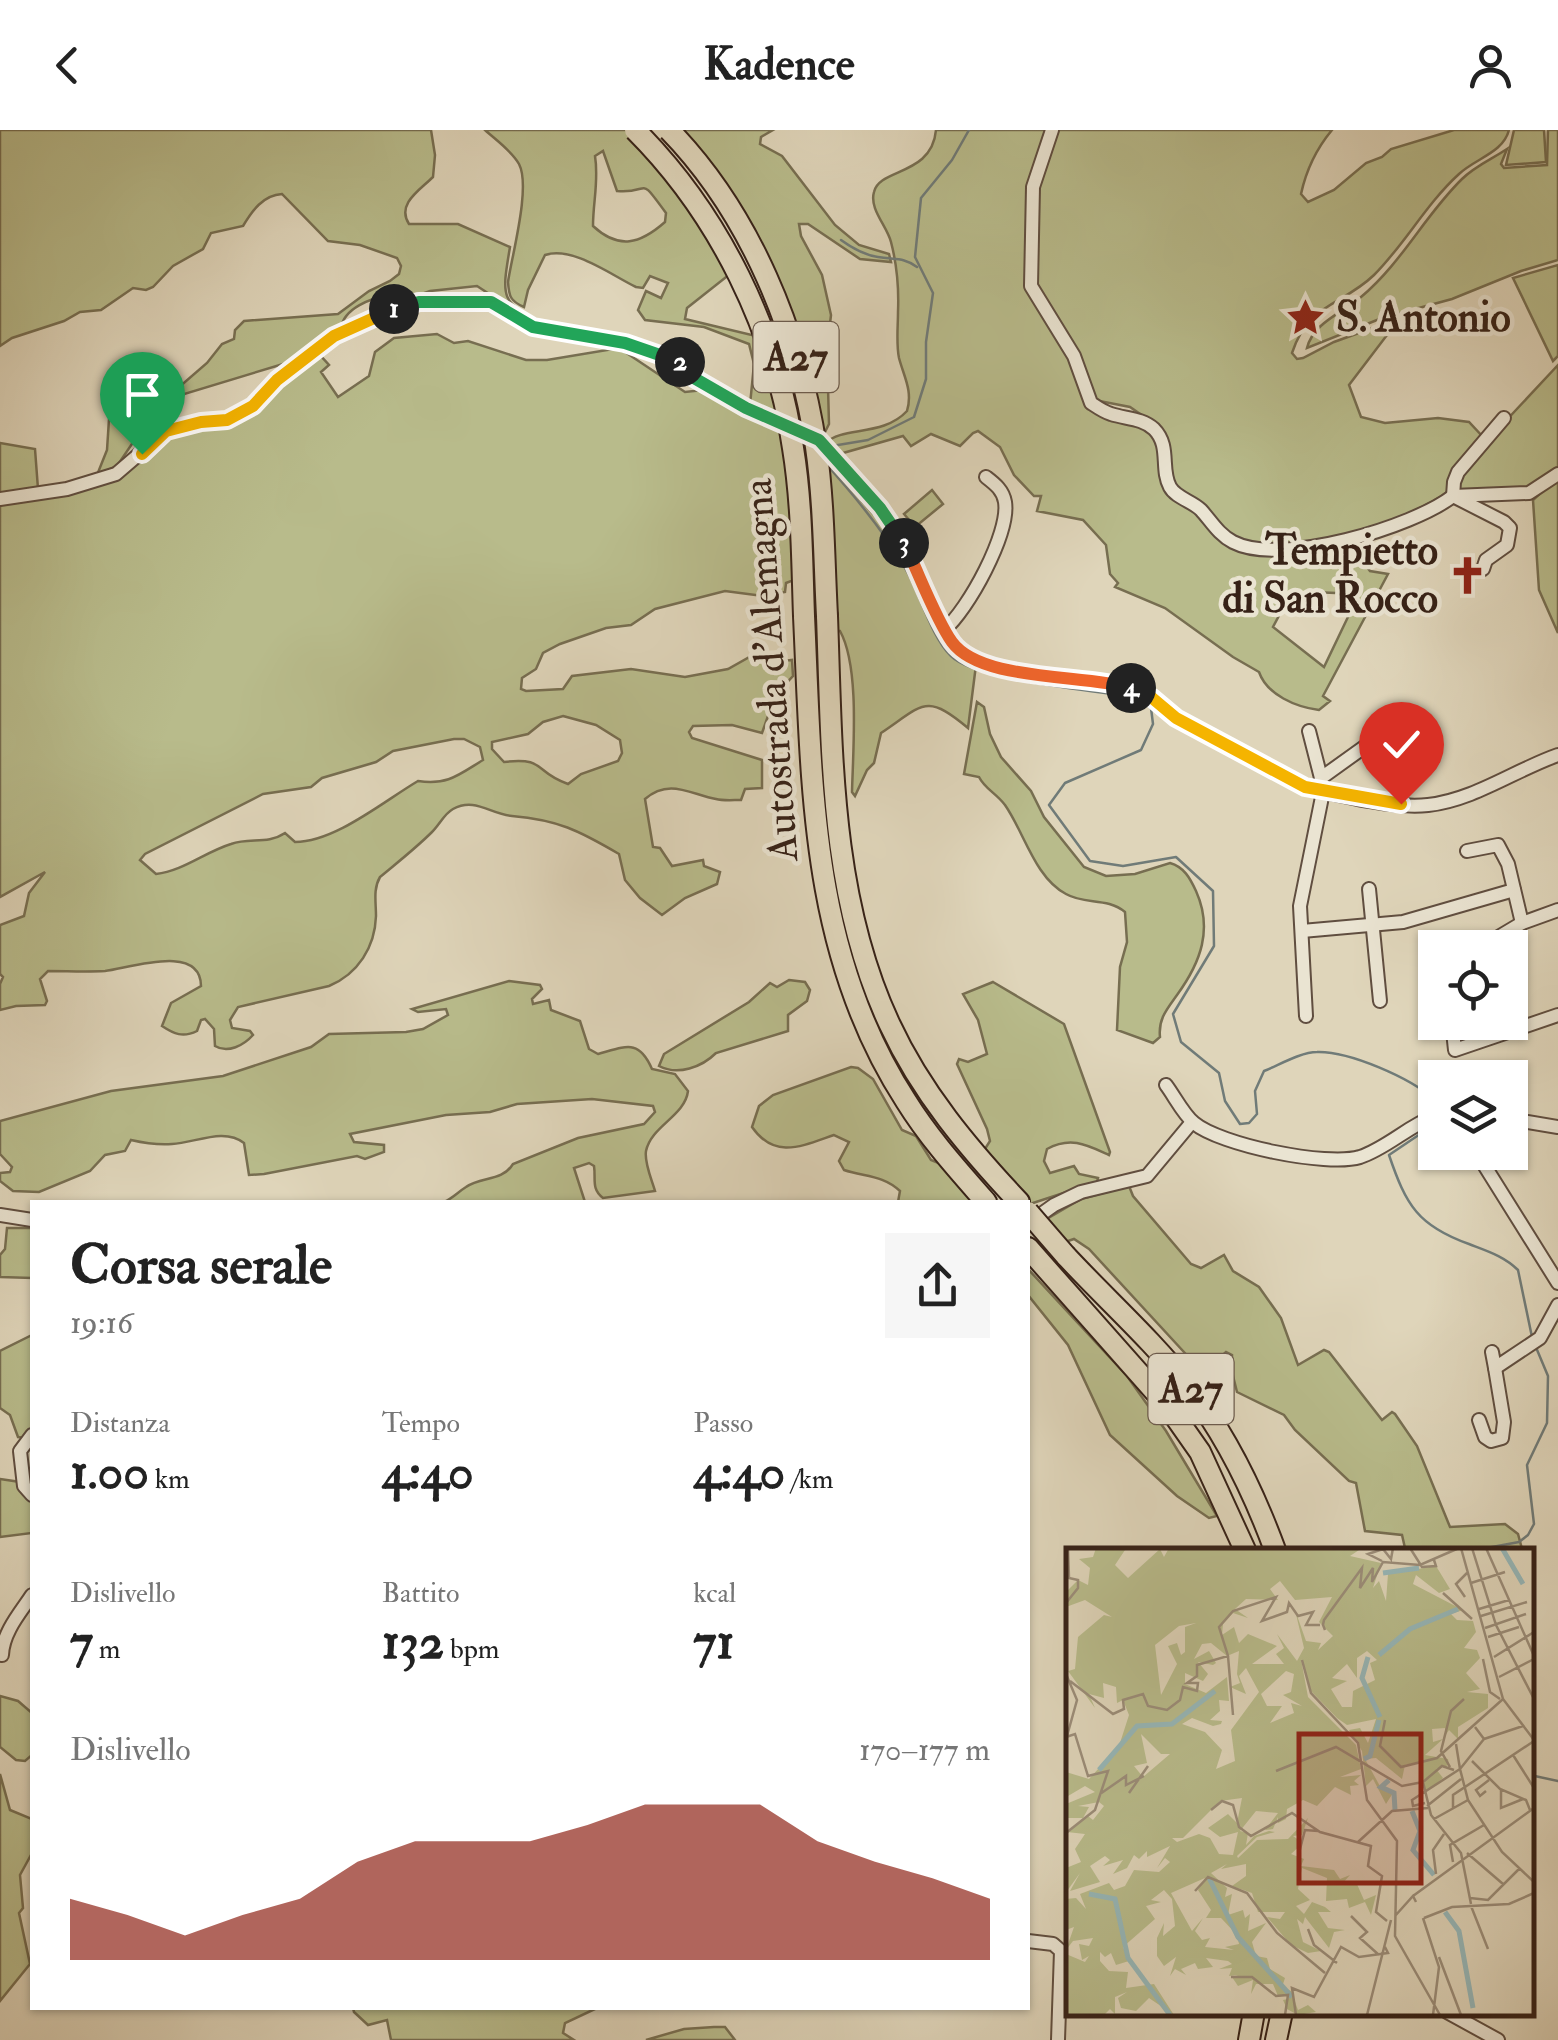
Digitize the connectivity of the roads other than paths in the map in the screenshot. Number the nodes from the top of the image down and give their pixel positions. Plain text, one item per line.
1 (635, 130) edge
2 (669, 130) edge
3 (1052, 130) edge
4 (1504, 418) dead end
5 (1558, 474) edge
6 (986, 478) dead end
7 (1453, 496) junction
8 (0, 500) edge
9 (1483, 569) dead end
10 (944, 630) junction
11 (1394, 725) dead end
12 (1309, 732) dead end
13 (1558, 755) edge
14 (1322, 785) junction
15 (1467, 851) dead end
16 (1369, 888) dead end
17 (1514, 890) junction
18 (1558, 910) edge
19 (1522, 923) junction
20 (1372, 925) junction
21 (1510, 930) edge
22 (1302, 931) junction
23 (860, 982) junction
24 (1380, 1002) dead end
25 (1558, 1015) edge
26 (1306, 1016) dead end
27 (1528, 1025) edge
28 (1454, 1040) edge
29 (1484, 1040) edge
30 (1166, 1085) dead end
31 (1192, 1122) junction
32 (1528, 1122) edge
33 (1418, 1126) edge
34 (1558, 1128) edge
35 (1487, 1170) edge
36 (984, 1200) edge
37 (1016, 1200) edge
38 (0, 1214) edge
39 (1030, 1214) edge
40 (1030, 1217) edge
41 (30, 1220) edge
42 (1030, 1250) edge
43 (1558, 1283) edge
44 (1558, 1305) edge
45 (1492, 1352) dead end
46 (1495, 1368) junction
47 (1479, 1420) dead end
48 (30, 1438) edge
49 (30, 1493) edge
50 (1245, 1548) edge
51 (1275, 1548) edge
52 (30, 1598) edge
53 (2, 1655) dead end
54 (1030, 1942) edge
55 (1253, 2015) edge
56 (1281, 2015) edge
57 (1452, 2015) edge
58 (1058, 2040) edge
59 (1249, 2040) edge
60 (1276, 2040) edge
61 (1498, 2040) edge

1 - 23 highway, Autostrada d'Alemagna / A27, bridge
2 - 23 highway, Autostrada d'Alemagna / A27, bridge
3 - 7 street
4 - 7 street
5 - 7 street
6 - 10 street
7 - 9 street
8 - 10 street
10 - 14 street
11 - 14 street
12 - 14 street
13 - 14 street
14 - 22 street
15 - 17 street
16 - 20 street
17 - 19 street
17 - 20 street
18 - 19 street
19 - 21 street
20 - 22 street
20 - 24 street
22 - 26 street
23 - 36 highway, Autostrada d'Alemagna / A27
23 - 37 highway, Autostrada d'Alemagna / A27
25 - 27 street
28 - 29 street
30 - 31 street
31 - 33 street
31 - 39 street
32 - 34 street
35 - 43 street
38 - 41 street
40 - 51 highway, A27, bridge
42 - 50 highway, A27
44 - 46 street
45 - 46 street
46 - 47 street
48 - 49 street
52 - 53 street
54 - 58 street
55 - 59 highway
56 - 60 highway
57 - 61 street

